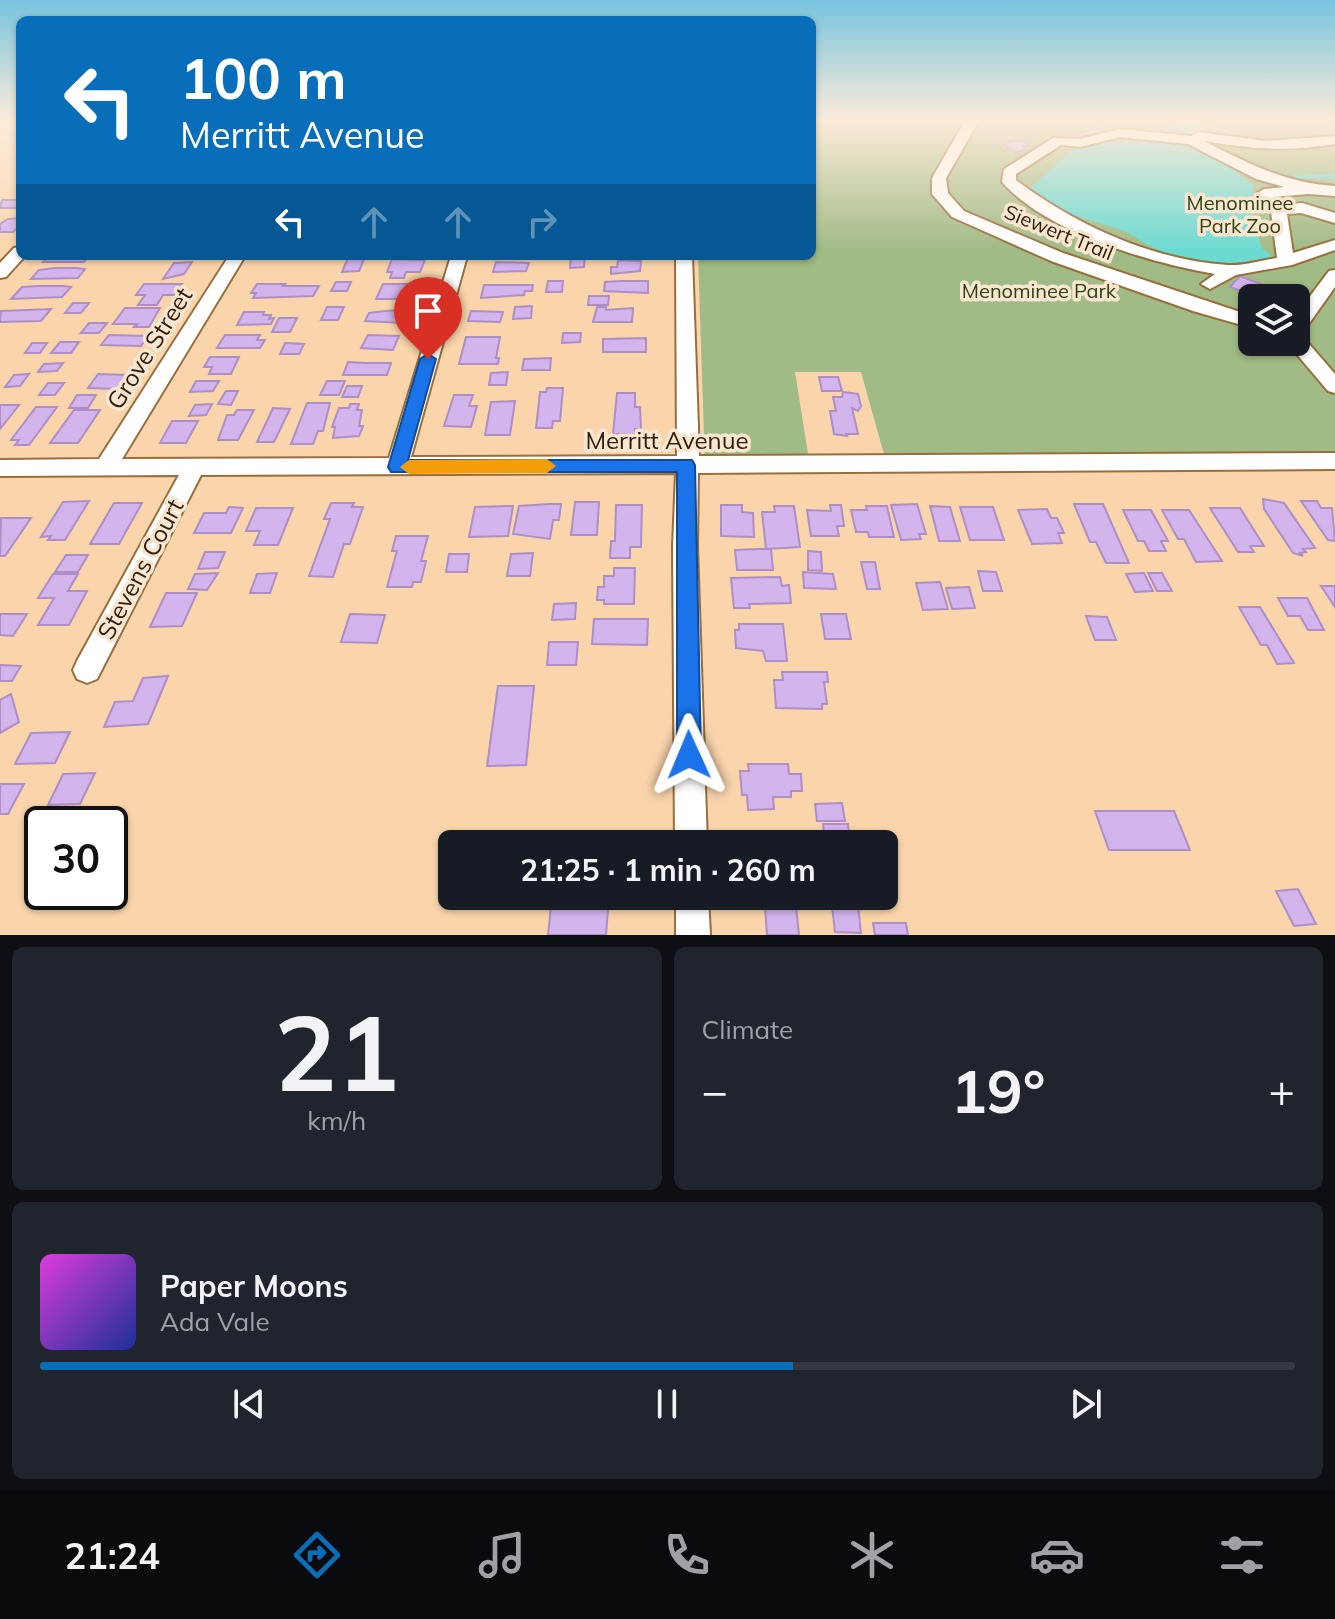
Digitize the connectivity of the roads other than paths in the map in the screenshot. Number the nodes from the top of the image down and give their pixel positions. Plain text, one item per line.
1 (948, 163) edge
2 (1024, 163) edge
3 (1238, 163) edge
4 (1308, 189) junction
5 (1335, 191) edge
6 (1279, 210) junction
7 (1313, 211) junction
8 (1335, 218) edge
9 (1335, 237) edge
10 (1335, 245) edge
11 (16, 256) edge
12 (235, 260) edge
13 (458, 260) edge
14 (684, 260) edge
15 (1286, 261) junction
16 (1231, 271) junction
17 (0, 273) edge
18 (1335, 275) edge
19 (1210, 284) dead end
20 (1310, 309) edge
21 (1238, 318) edge
22 (1307, 356) edge
23 (1335, 386) edge
24 (1335, 461) edge
25 (686, 465) junction
26 (397, 467) junction
27 (0, 468) edge
28 (105, 468) junction
29 (194, 468) junction
30 (87, 670) dead end
31 (691, 830) edge
32 (692, 910) edge
33 (693, 935) edge

1 - 21 street, Siewert Trail
2 - 16 street
3 - 4 street
4 - 5 street
4 - 6 street
6 - 7 street
6 - 15 street
7 - 8 street
7 - 9 street
10 - 15 street
11 - 17 street
12 - 28 street, Grove Street
13 - 26 street
14 - 25 street
15 - 16 street
16 - 19 street
18 - 20 street
22 - 23 street
24 - 25 street, Merritt Avenue
25 - 26 street, Merritt Avenue
25 - 31 street
26 - 29 street, Merritt Avenue
27 - 28 street, Merritt Avenue
28 - 29 street, Merritt Avenue
29 - 30 street, Stevens Court
32 - 33 street

